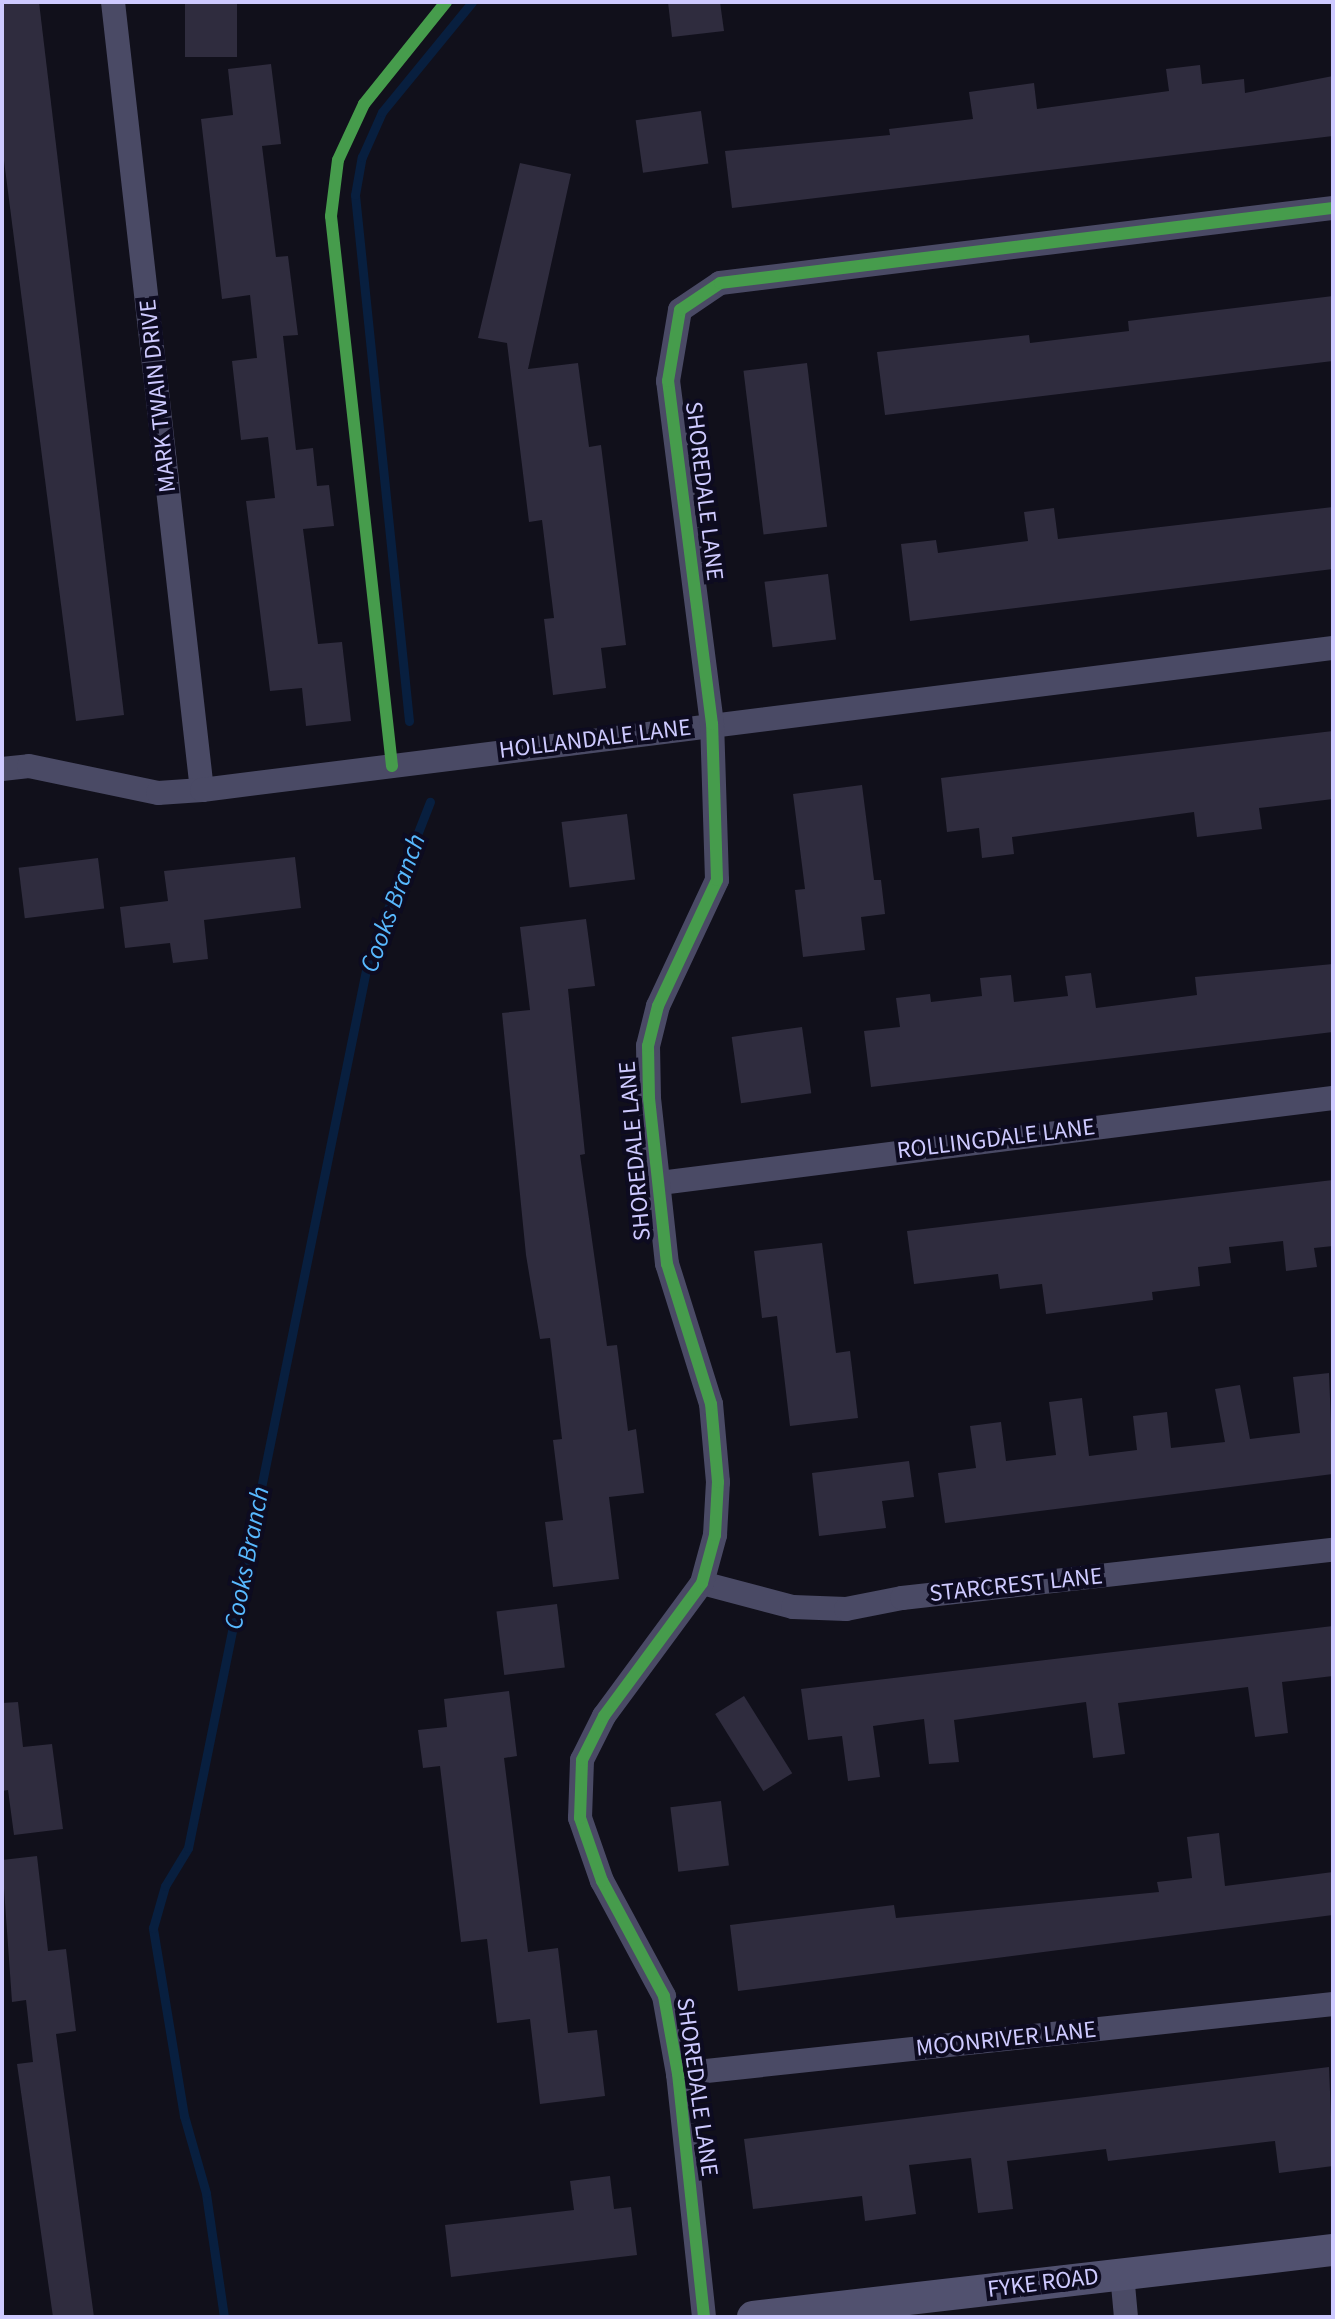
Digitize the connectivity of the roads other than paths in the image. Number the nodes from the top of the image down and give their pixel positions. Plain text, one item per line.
1 (113, 2) edge
2 (1333, 208) edge
3 (1333, 648) edge
4 (712, 724) junction
5 (2, 769) edge
6 (202, 790) junction
7 (1333, 1098) edge
8 (660, 1183) junction
9 (1333, 1550) edge
10 (702, 1583) junction
11 (1333, 2004) edge
12 (678, 2074) junction
13 (1333, 2250) edge
14 (1122, 2274) junction
15 (704, 2317) edge
16 (753, 2317) edge
17 (1126, 2317) edge

1 - 6 street, MARK TWAIN DRIVE
2 - 4 street, SHOREDALE LANE
3 - 4 street, HOLLANDALE LANE
4 - 6 street, HOLLANDALE LANE
4 - 8 street, SHOREDALE LANE
5 - 6 street, HOLLANDALE LANE
7 - 8 street, ROLLINGDALE LANE
8 - 10 street, SHOREDALE LANE
9 - 10 street, STARCREST LANE
10 - 12 street, SHOREDALE LANE
11 - 12 street, MOONRIVER LANE
12 - 15 street, SHOREDALE LANE
13 - 14 street, FYKE ROAD
14 - 16 street, FYKE ROAD
14 - 17 street

